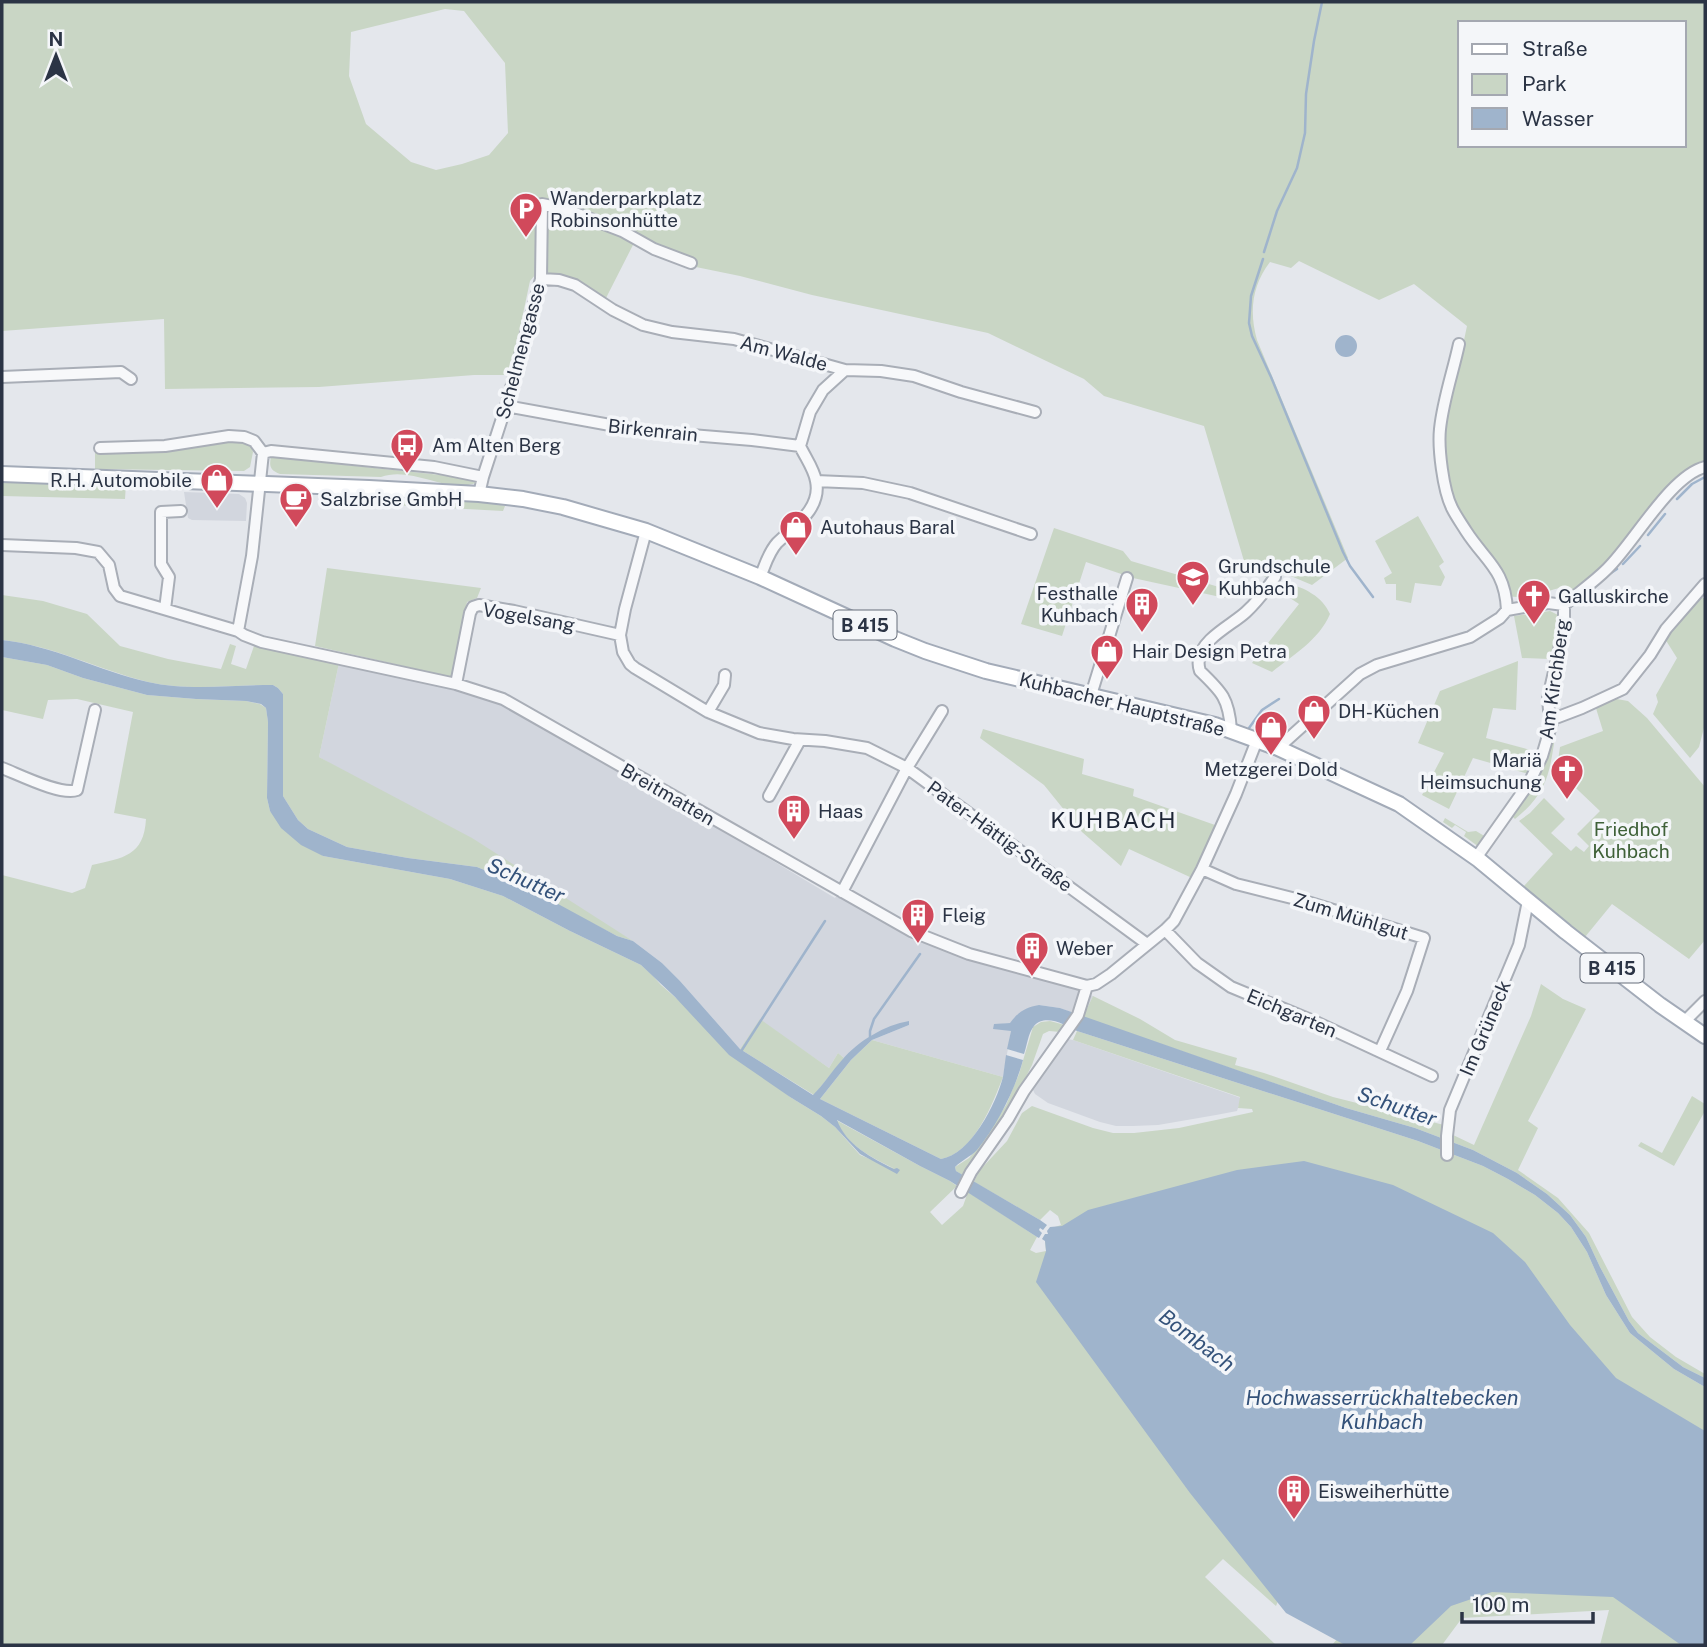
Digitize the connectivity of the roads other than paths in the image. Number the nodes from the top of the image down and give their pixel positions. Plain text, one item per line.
1 (691, 263) dead end
2 (541, 279) junction
3 (1459, 345) dead end
4 (845, 370) junction
5 (2, 377) edge
6 (131, 379) dead end
7 (506, 406) junction
8 (1035, 412) dead end
9 (800, 446) junction
10 (100, 448) dead end
11 (263, 453) junction
12 (1705, 467) edge
13 (2, 474) edge
14 (483, 477) junction
15 (816, 481) junction
16 (260, 484) junction
17 (479, 494) junction
18 (181, 511) dead end
19 (646, 531) junction
20 (1031, 534) dead end
21 (2, 545) edge
22 (760, 577) junction
23 (1275, 577) dead end
24 (1127, 578) dead end
25 (1705, 584) edge
26 (1564, 605) junction
27 (165, 609) junction
28 (1507, 610) junction
29 (238, 631) junction
30 (621, 635) junction
31 (724, 675) dead end
32 (456, 684) junction
33 (1091, 695) junction
34 (95, 710) dead end
35 (942, 711) dead end
36 (708, 712) junction
37 (1553, 719) junction
38 (1231, 730) junction
39 (800, 740) junction
40 (1257, 740) junction
41 (1278, 748) junction
42 (2, 768) edge
43 (907, 768) junction
44 (769, 796) dead end
45 (1476, 858) junction
46 (1202, 869) junction
47 (842, 892) junction
48 (1528, 901) junction
49 (1165, 930) junction
50 (1147, 944) junction
51 (1087, 986) junction
52 (1703, 1006) edge
53 (1684, 1022) junction
54 (1705, 1036) edge
55 (1380, 1051) junction
56 (1432, 1076) dead end
57 (1447, 1155) dead end
58 (961, 1192) dead end

1 - 2 street, Schelmengasse
2 - 4 street, Am Walde
2 - 7 street, Schelmengasse
3 - 28 street
4 - 8 street, Am Walde
4 - 9 street
5 - 6 street
7 - 9 street, Birkenrain
7 - 14 street, Schelmengasse
9 - 15 street
10 - 11 street
11 - 14 street
11 - 16 street
12 - 26 street
13 - 16 main road, B 415
14 - 17 street, Schelmengasse
15 - 20 street
15 - 22 street
16 - 17 main road, B 415
16 - 29 street
17 - 19 main road, Kuhbacher Hauptstraße / B 415
18 - 27 street
19 - 22 main road, Kuhbacher Hauptstraße / B 415
19 - 30 street
21 - 27 street, Breitmatten
22 - 33 main road, Kuhbacher Hauptstraße / B 415
23 - 38 street
24 - 33 street
25 - 37 street
26 - 28 street
26 - 37 street, Am Kirchberg
27 - 29 street, Breitmatten
28 - 41 street
29 - 32 street, Breitmatten
30 - 32 street, Vogelsang
30 - 36 street
31 - 36 street
32 - 47 street, Breitmatten
33 - 38 main road, Kuhbacher Hauptstraße / B 415
34 - 42 street
35 - 43 street, Pater-Hättig-Straße
36 - 39 street
37 - 45 street, Am Kirchberg
38 - 40 main road, Kuhbacher Hauptstraße / B 415
39 - 43 street
39 - 44 street
40 - 41 main road, Kuhbacher Hauptstraße / B 415
40 - 46 street
41 - 45 main road, Kuhbacher Hauptstraße / B 415
43 - 47 street
43 - 50 street, Pater-Hättig-Straße
45 - 48 main road, Kuhbacher Hauptstraße / B 415
46 - 49 street
46 - 55 street, Zum Mühlgut
47 - 51 street, Breitmatten
48 - 53 main road, Kuhbacher Hauptstraße / B 415
48 - 57 street, Im Grüneck
49 - 50 street
49 - 55 street, Eichgarten
50 - 51 street
51 - 58 street
52 - 53 street
53 - 54 main road, Kuhbacher Hauptstraße / B 415
55 - 56 street, Eichgarten

